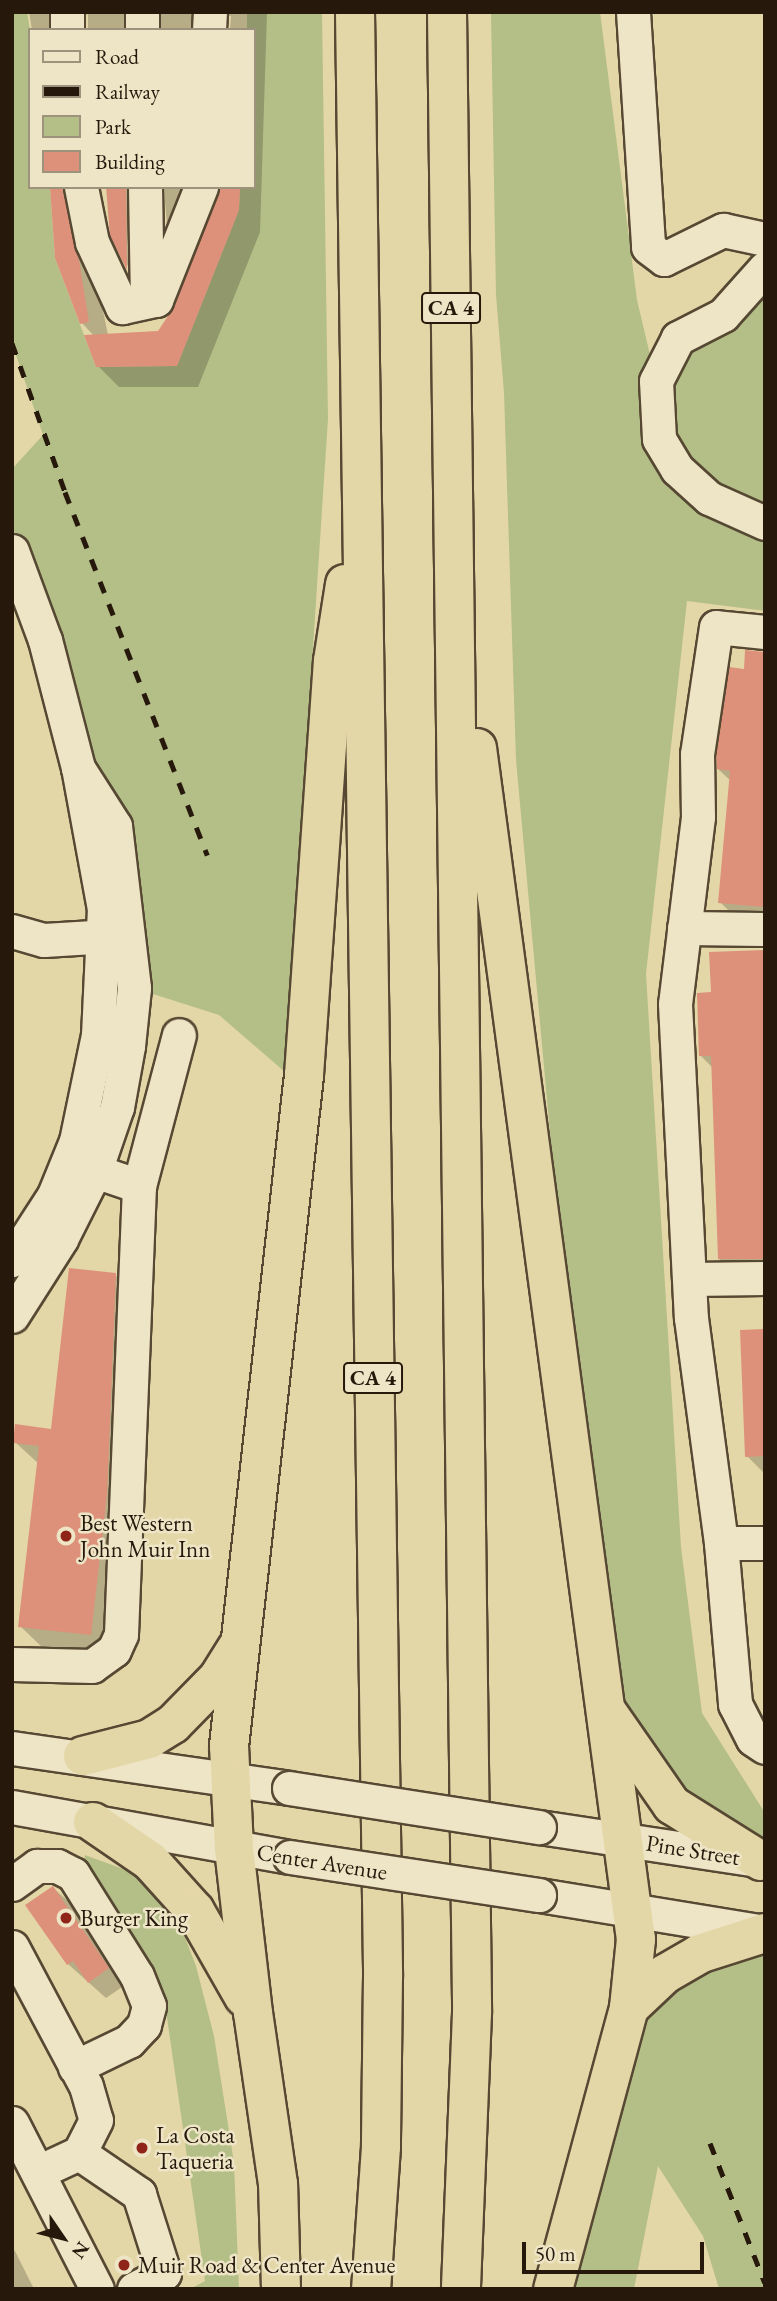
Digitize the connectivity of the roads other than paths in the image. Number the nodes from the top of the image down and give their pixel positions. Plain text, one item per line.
1 (355, 12) edge
2 (449, 12) edge
3 (633, 12) edge
4 (81, 189) edge
5 (145, 189) edge
6 (200, 189) edge
7 (765, 239) edge
8 (765, 268) edge
9 (147, 302) junction
10 (362, 467) junction
11 (765, 523) edge
12 (12, 551) edge
13 (454, 556) junction
14 (765, 632) edge
15 (684, 928) junction
16 (765, 929) edge
17 (12, 931) edge
18 (116, 936) junction
19 (179, 1035) dead end
20 (95, 1171) junction
21 (139, 1186) junction
22 (12, 1259) edge
23 (765, 1278) edge
24 (690, 1279) junction
25 (12, 1317) edge
26 (721, 1543) junction
27 (765, 1543) edge
28 (238, 1646) junction
29 (12, 1664) edge
30 (602, 1702) junction
31 (765, 1747) edge
32 (12, 1748) edge
33 (83, 1756) junction
34 (229, 1779) junction
35 (12, 1807) edge
36 (93, 1822) junction
37 (621, 1839) junction
38 (234, 1848) junction
39 (763, 1861) edge
40 (12, 1884) edge
41 (634, 1909) junction
42 (765, 1933) edge
43 (12, 1947) edge
44 (629, 2008) junction
45 (253, 2014) junction
46 (75, 2067) junction
47 (12, 2123) edge
48 (79, 2153) junction
49 (38, 2172) junction
50 (97, 2289) edge
51 (134, 2289) edge
52 (281, 2289) edge
53 (371, 2289) edge
54 (461, 2289) edge
55 (553, 2289) edge

1 - 10 highway, CA 4
2 - 13 highway, CA 4
3 - 7 street
4 - 9 street
5 - 9 street
6 - 9 street
8 - 11 street
10 - 28 highway
10 - 53 highway, CA 4
12 - 18 street
13 - 30 highway
13 - 54 highway, CA 4
14 - 15 street
15 - 16 street
15 - 24 street
17 - 18 street
18 - 20 street
18 - 22 street
19 - 21 street
20 - 21 street
20 - 25 street
21 - 29 street
23 - 24 street
24 - 26 street
26 - 27 street
26 - 31 street
28 - 33 highway
28 - 34 highway
30 - 37 highway
30 - 39 highway
32 - 33 street
33 - 34 street
34 - 37 street, bridge
34 - 38 highway
35 - 36 street, Center Avenue
36 - 38 street, Center Avenue
36 - 45 highway
37 - 39 street, Pine Street
37 - 41 highway
38 - 41 street, Center Avenue, bridge
38 - 45 highway
40 - 46 street
41 - 42 street
41 - 44 highway
42 - 44 highway
43 - 46 street
44 - 55 highway
45 - 52 highway
46 - 48 street
47 - 49 street
48 - 49 street
48 - 51 street
49 - 50 street

